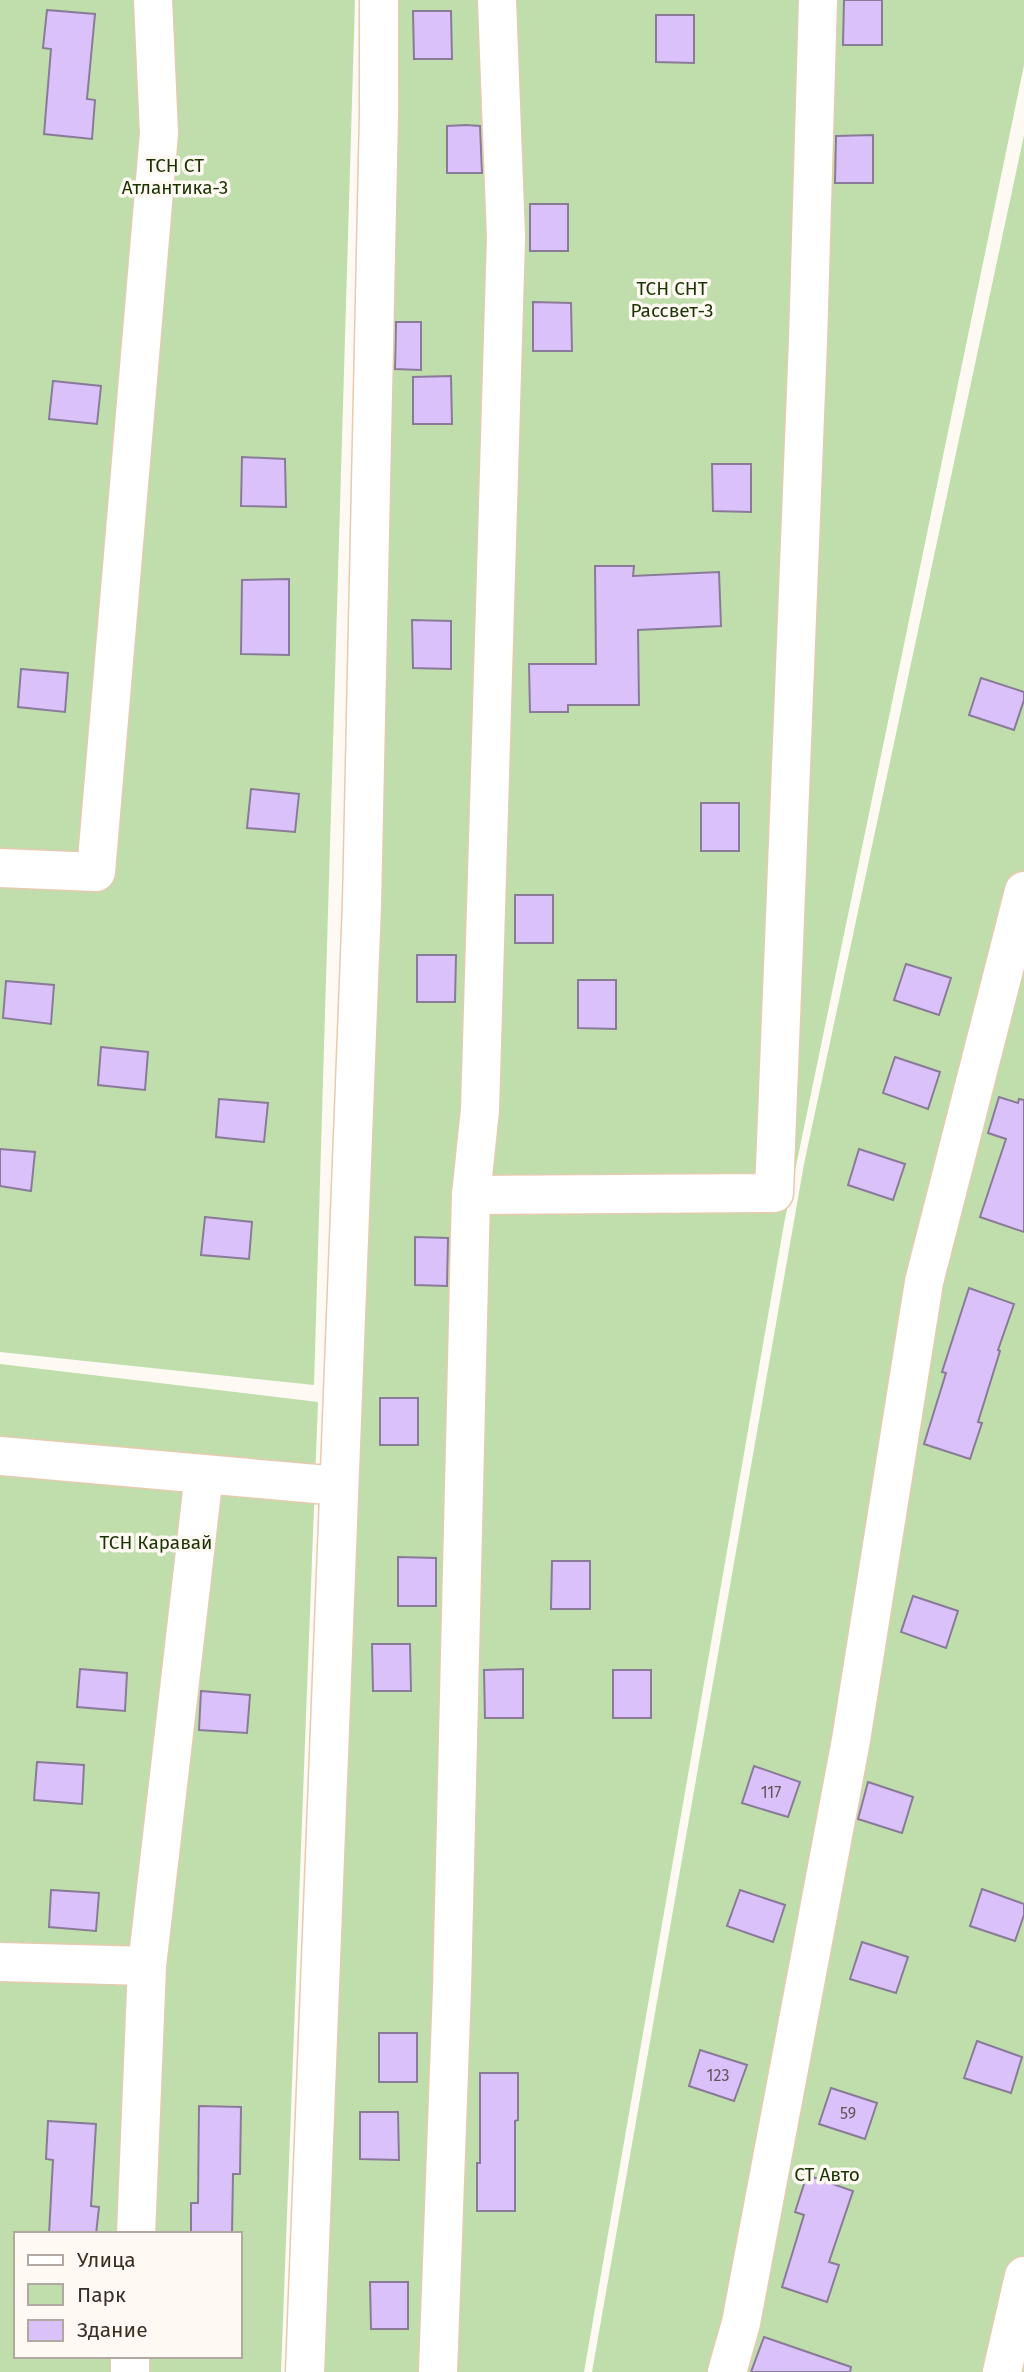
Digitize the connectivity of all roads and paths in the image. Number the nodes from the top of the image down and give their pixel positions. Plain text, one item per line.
1 (153, 0) edge
2 (379, 0) edge
3 (497, 0) edge
4 (818, 0) edge
5 (0, 868) edge
6 (1024, 891) edge
7 (471, 1195) junction
8 (0, 1455) edge
9 (204, 1474) junction
10 (339, 1486) junction
11 (0, 1962) edge
12 (147, 1966) junction
13 (136, 2232) edge
14 (1024, 2276) edge
15 (305, 2372) edge
16 (438, 2372) edge
17 (727, 2372) edge
18 (1002, 2372) edge

1 - 5 lane
2 - 10 lane
3 - 7 lane
4 - 7 lane
6 - 17 lane
7 - 16 lane
8 - 9 lane
9 - 10 lane
9 - 12 lane
10 - 15 lane
11 - 12 lane
12 - 13 lane
14 - 18 lane

